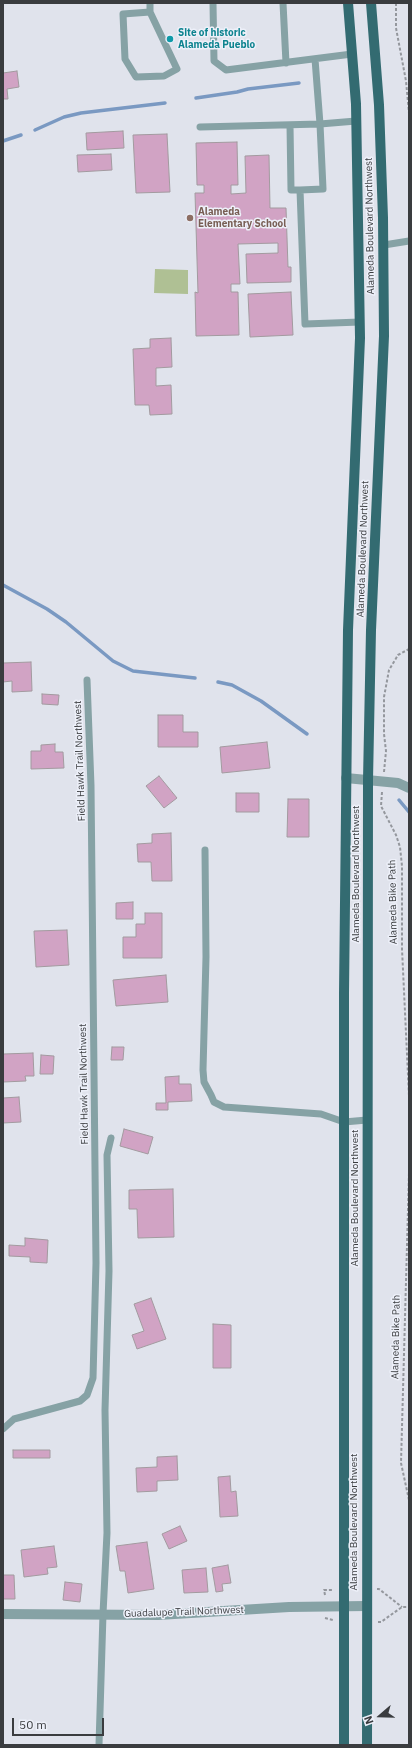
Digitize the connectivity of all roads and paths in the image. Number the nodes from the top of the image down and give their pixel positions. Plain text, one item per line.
1 (150, 3) edge
2 (213, 3) edge
3 (283, 3) edge
4 (348, 3) edge
5 (372, 3) edge
6 (396, 3) edge
7 (150, 12) junction
8 (352, 54) junction
9 (315, 59) junction
10 (286, 63) junction
11 (409, 113) edge
12 (356, 121) junction
13 (320, 124) junction
14 (290, 125) junction
15 (200, 127) dead end
16 (300, 190) junction
17 (409, 241) edge
18 (384, 245) junction
19 (360, 322) junction
20 (409, 649) edge
21 (87, 680) dead end
22 (346, 778) junction
23 (368, 780) junction
24 (383, 781) junction
25 (409, 788) edge
26 (205, 850) dead end
27 (409, 1096) edge
28 (367, 1120) junction
29 (344, 1122) junction
30 (111, 1138) dead end
31 (409, 1173) edge
32 (3, 1429) edge
33 (409, 1500) edge
34 (366, 1606) junction
35 (344, 1607) junction
36 (402, 1607) dead end
37 (409, 1607) edge
38 (3, 1614) edge
39 (102, 1614) junction
40 (99, 1745) edge
41 (344, 1745) edge
42 (367, 1745) edge

1 - 7 lane
2 - 10 lane
3 - 10 lane
4 - 8 main road, Alameda Boulevard Northwest
5 - 18 main road, Alameda Boulevard Northwest
6 - 11 path
7 - 7 lane
8 - 9 lane
8 - 12 main road, Alameda Boulevard Northwest
9 - 10 lane
9 - 13 lane
12 - 13 lane
12 - 19 main road, Alameda Boulevard Northwest
13 - 14 lane
13 - 16 lane
14 - 15 lane
14 - 16 lane
16 - 19 lane
17 - 18 lane
18 - 23 main road, Alameda Boulevard Northwest
19 - 22 main road, Alameda Boulevard Northwest
20 - 24 path, Alameda Bike Path
21 - 32 lane, Field Hawk Trail Northwest
22 - 23 street
22 - 29 main road, Alameda Boulevard Northwest
23 - 24 street
23 - 28 main road, Alameda Boulevard Northwest
24 - 25 street
24 - 27 path, Alameda Bike Path
26 - 29 lane
28 - 29 lane
28 - 34 main road, Alameda Boulevard Northwest
29 - 35 main road, Alameda Boulevard Northwest
30 - 39 lane
31 - 33 path, Alameda Bike Path
34 - 35 street, Guadalupe Trail Northwest
34 - 42 main road, Alameda Boulevard Northwest
35 - 39 street, Guadalupe Trail Northwest
35 - 41 main road, Alameda Boulevard Northwest
36 - 37 path
38 - 39 street, Guadalupe Trail Northwest
39 - 40 lane

